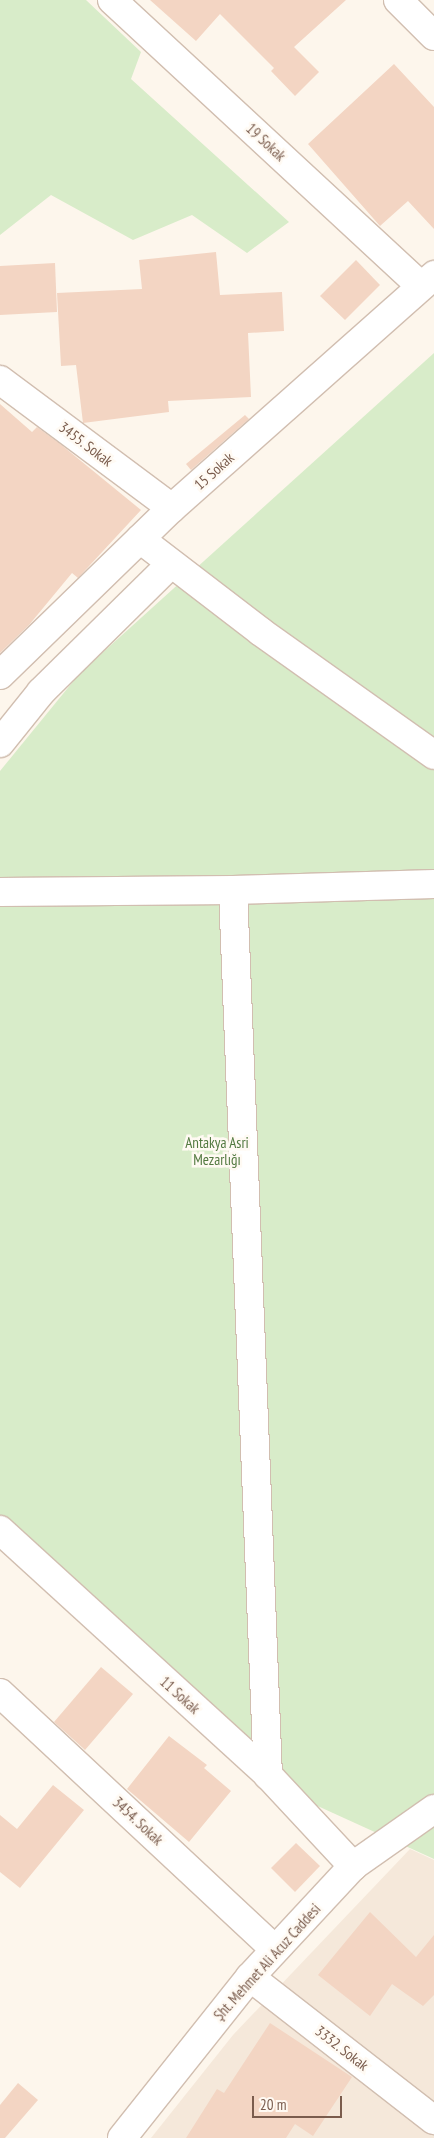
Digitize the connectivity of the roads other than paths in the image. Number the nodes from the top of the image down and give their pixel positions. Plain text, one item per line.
1 (112, 0) edge
2 (398, 0) edge
3 (434, 36) edge
4 (427, 280) edge
5 (0, 380) edge
6 (172, 508) junction
7 (140, 539) junction
8 (172, 564) junction
9 (0, 675) edge
10 (0, 743) edge
11 (434, 755) edge
12 (434, 884) edge
13 (233, 890) junction
14 (0, 892) edge
15 (0, 1530) edge
16 (0, 1693) edge
17 (268, 1775) junction
18 (434, 1809) edge
19 (353, 1866) junction
20 (275, 1949) junction
21 (250, 1977) junction
22 (434, 2120) edge
23 (122, 2138) edge

1 - 4 street, 19 Sokak
2 - 3 street
4 - 6 street, 15 Sokak
5 - 6 street, 3455. Sokak
6 - 7 street, 15 Sokak
7 - 8 street
7 - 9 street, 15 Sokak
8 - 10 street
8 - 11 street
12 - 13 street
13 - 14 street
13 - 17 street
15 - 17 street, 11 Sokak
16 - 20 street, 3454. Sokak
17 - 19 street, 11 Sokak
18 - 19 street, Şht. Mehmet Ali Acuz Caddesi
19 - 20 street, Şht. Mehmet Ali Acuz Caddesi
20 - 21 street, Şht. Mehmet Ali Acuz Caddesi
21 - 22 street, 3332. Sokak
21 - 23 street, Şht. Mehmet Ali Acuz Caddesi

